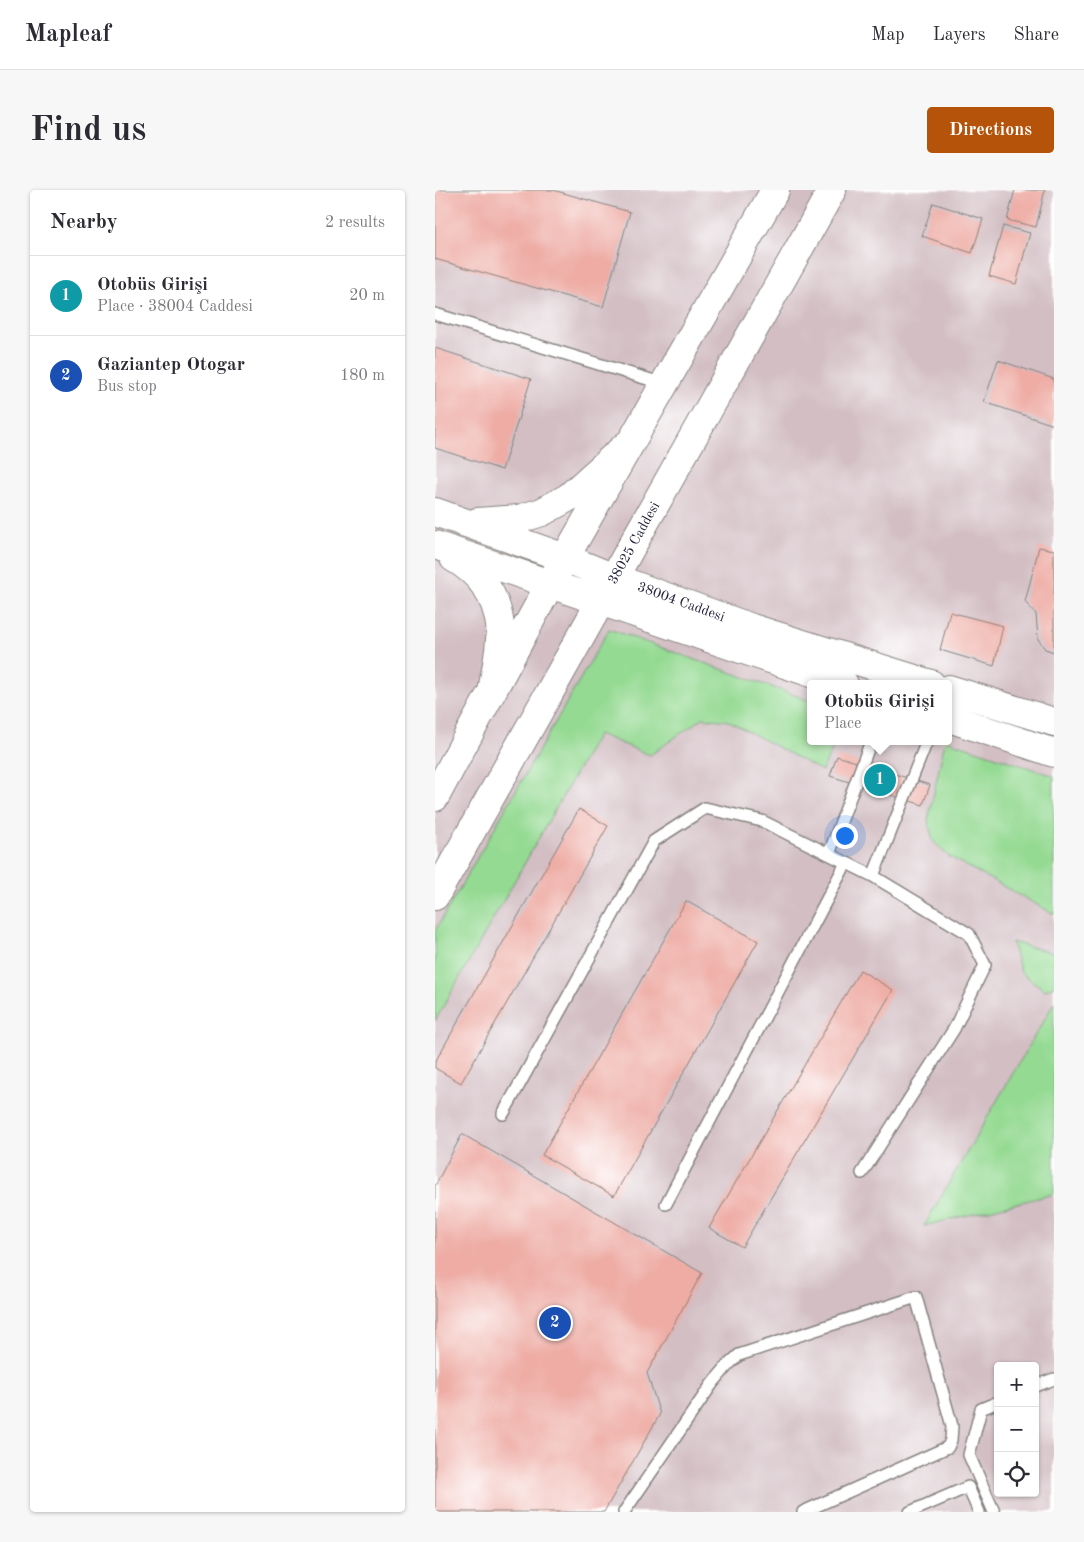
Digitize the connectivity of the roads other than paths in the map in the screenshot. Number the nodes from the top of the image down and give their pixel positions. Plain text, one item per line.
1 (775, 190) edge
2 (832, 190) edge
3 (435, 314) edge
4 (664, 384) junction
5 (632, 440) junction
6 (435, 512) edge
7 (467, 523) junction
8 (435, 546) edge
9 (565, 558) junction
10 (614, 578) junction
11 (550, 584) junction
12 (601, 602) junction
13 (892, 678) edge
14 (832, 680) edge
15 (905, 680) edge
16 (952, 691) edge
17 (492, 692) junction
18 (952, 719) edge
19 (1054, 722) edge
20 (870, 745) edge
21 (925, 745) edge
22 (1054, 753) edge
23 (435, 797) edge
24 (829, 854) junction
25 (846, 863) junction
26 (873, 876) junction
27 (435, 896) edge
28 (503, 1114) dead end
29 (862, 1173) dead end
30 (666, 1204) dead end
31 (1054, 1378) edge
32 (1039, 1384) edge
33 (994, 1404) edge
34 (821, 1508) edge
35 (624, 1512) edge
36 (803, 1512) edge
37 (910, 1512) edge
38 (979, 1512) edge
39 (994, 1512) edge

1 - 4 street
2 - 10 street, 38025 Caddesi
3 - 4 lane
4 - 5 street
5 - 7 street
5 - 9 street
6 - 7 street, 38004 Caddesi
7 - 9 street, 38004 Caddesi
8 - 11 street, 38004 Caddesi
8 - 17 street
9 - 10 street, 38004 Caddesi
9 - 11 street
10 - 12 street, 38025 Caddesi
10 - 13 street, 38004 Caddesi
11 - 12 street, 38004 Caddesi
11 - 17 street
12 - 14 street, 38004 Caddesi
12 - 27 street, 38025 Caddesi
13 - 15 street, 38004 Caddesi
16 - 19 street
17 - 23 street
18 - 22 street
20 - 24 lane
21 - 26 lane
24 - 25 lane
24 - 28 lane
25 - 26 lane
25 - 30 lane
26 - 29 lane
31 - 32 lane
33 - 39 lane
34 - 35 lane
34 - 36 lane
37 - 38 lane

